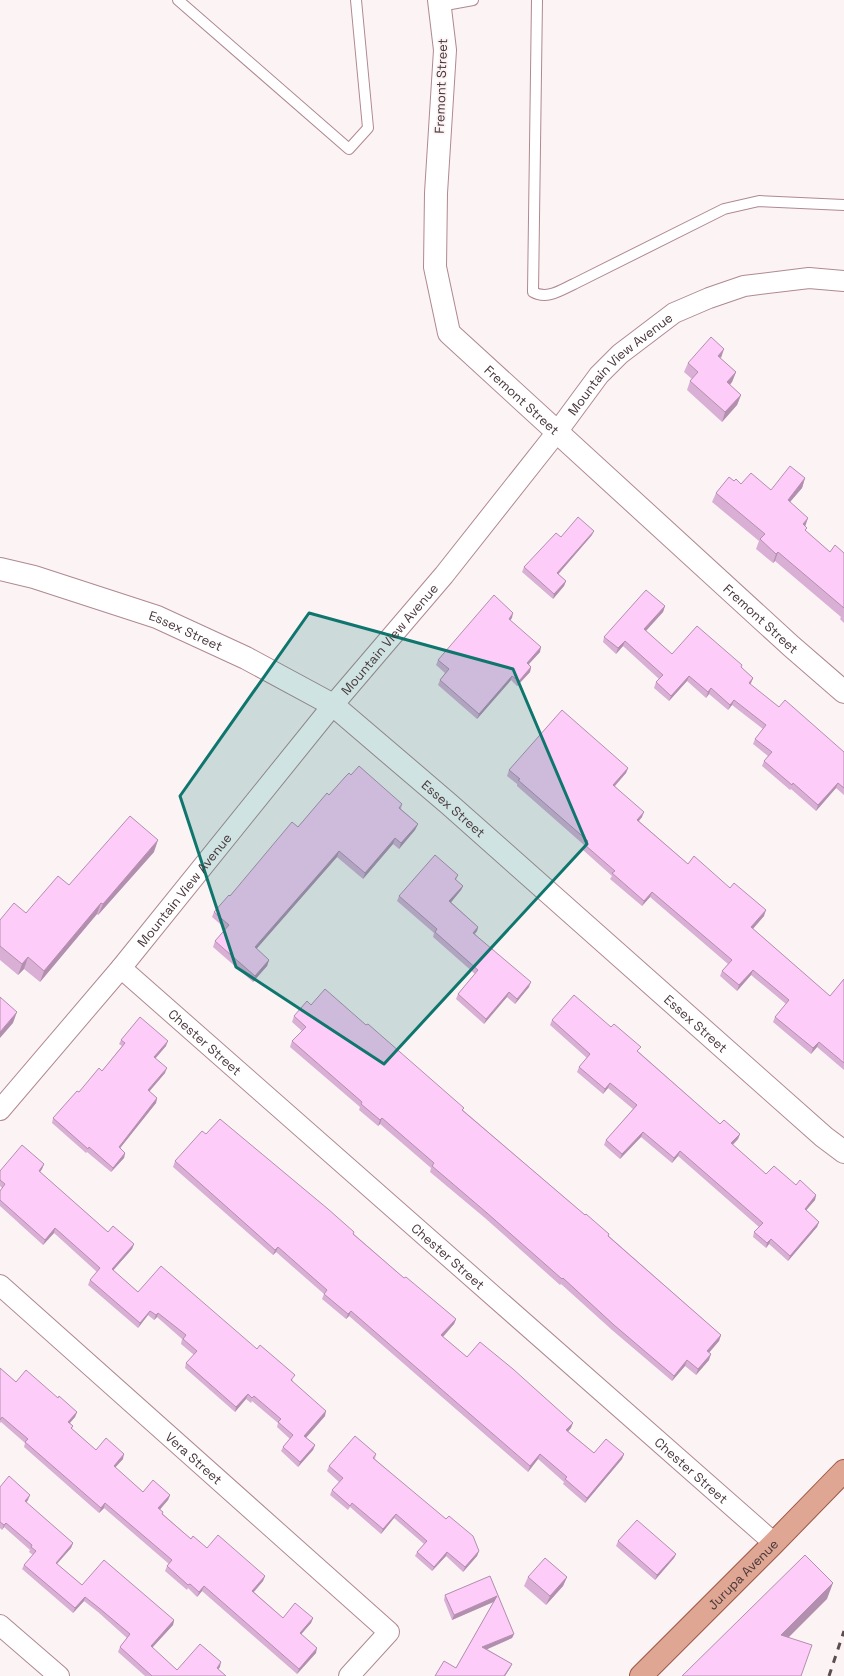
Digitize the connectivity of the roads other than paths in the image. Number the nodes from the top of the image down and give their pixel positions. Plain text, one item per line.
1 (178, 0) edge
2 (356, 0) edge
3 (473, 0) edge
4 (537, 0) edge
5 (439, 3) edge
6 (844, 205) edge
7 (844, 281) edge
8 (557, 432) junction
9 (0, 569) edge
10 (844, 692) edge
11 (333, 705) junction
12 (121, 968) junction
13 (0, 1110) edge
14 (844, 1152) edge
15 (0, 1285) edge
16 (844, 1471) edge
17 (774, 1543) junction
18 (0, 1625) edge
19 (58, 1676) edge
20 (349, 1676) edge
21 (641, 1676) edge

1 - 2 lane
3 - 5 lane
4 - 6 lane
5 - 8 street, Fremont Street
7 - 8 street, Mountain View Avenue
8 - 10 street, Fremont Street
8 - 11 street, Mountain View Avenue
9 - 11 street, Essex Street
11 - 12 street, Mountain View Avenue
11 - 14 street, Essex Street
12 - 13 street, Mountain View Avenue
12 - 17 street, Chester Street
15 - 20 street, Vera Street
16 - 17 main road, Jurupa Avenue
17 - 21 main road, Jurupa Avenue
18 - 19 street

